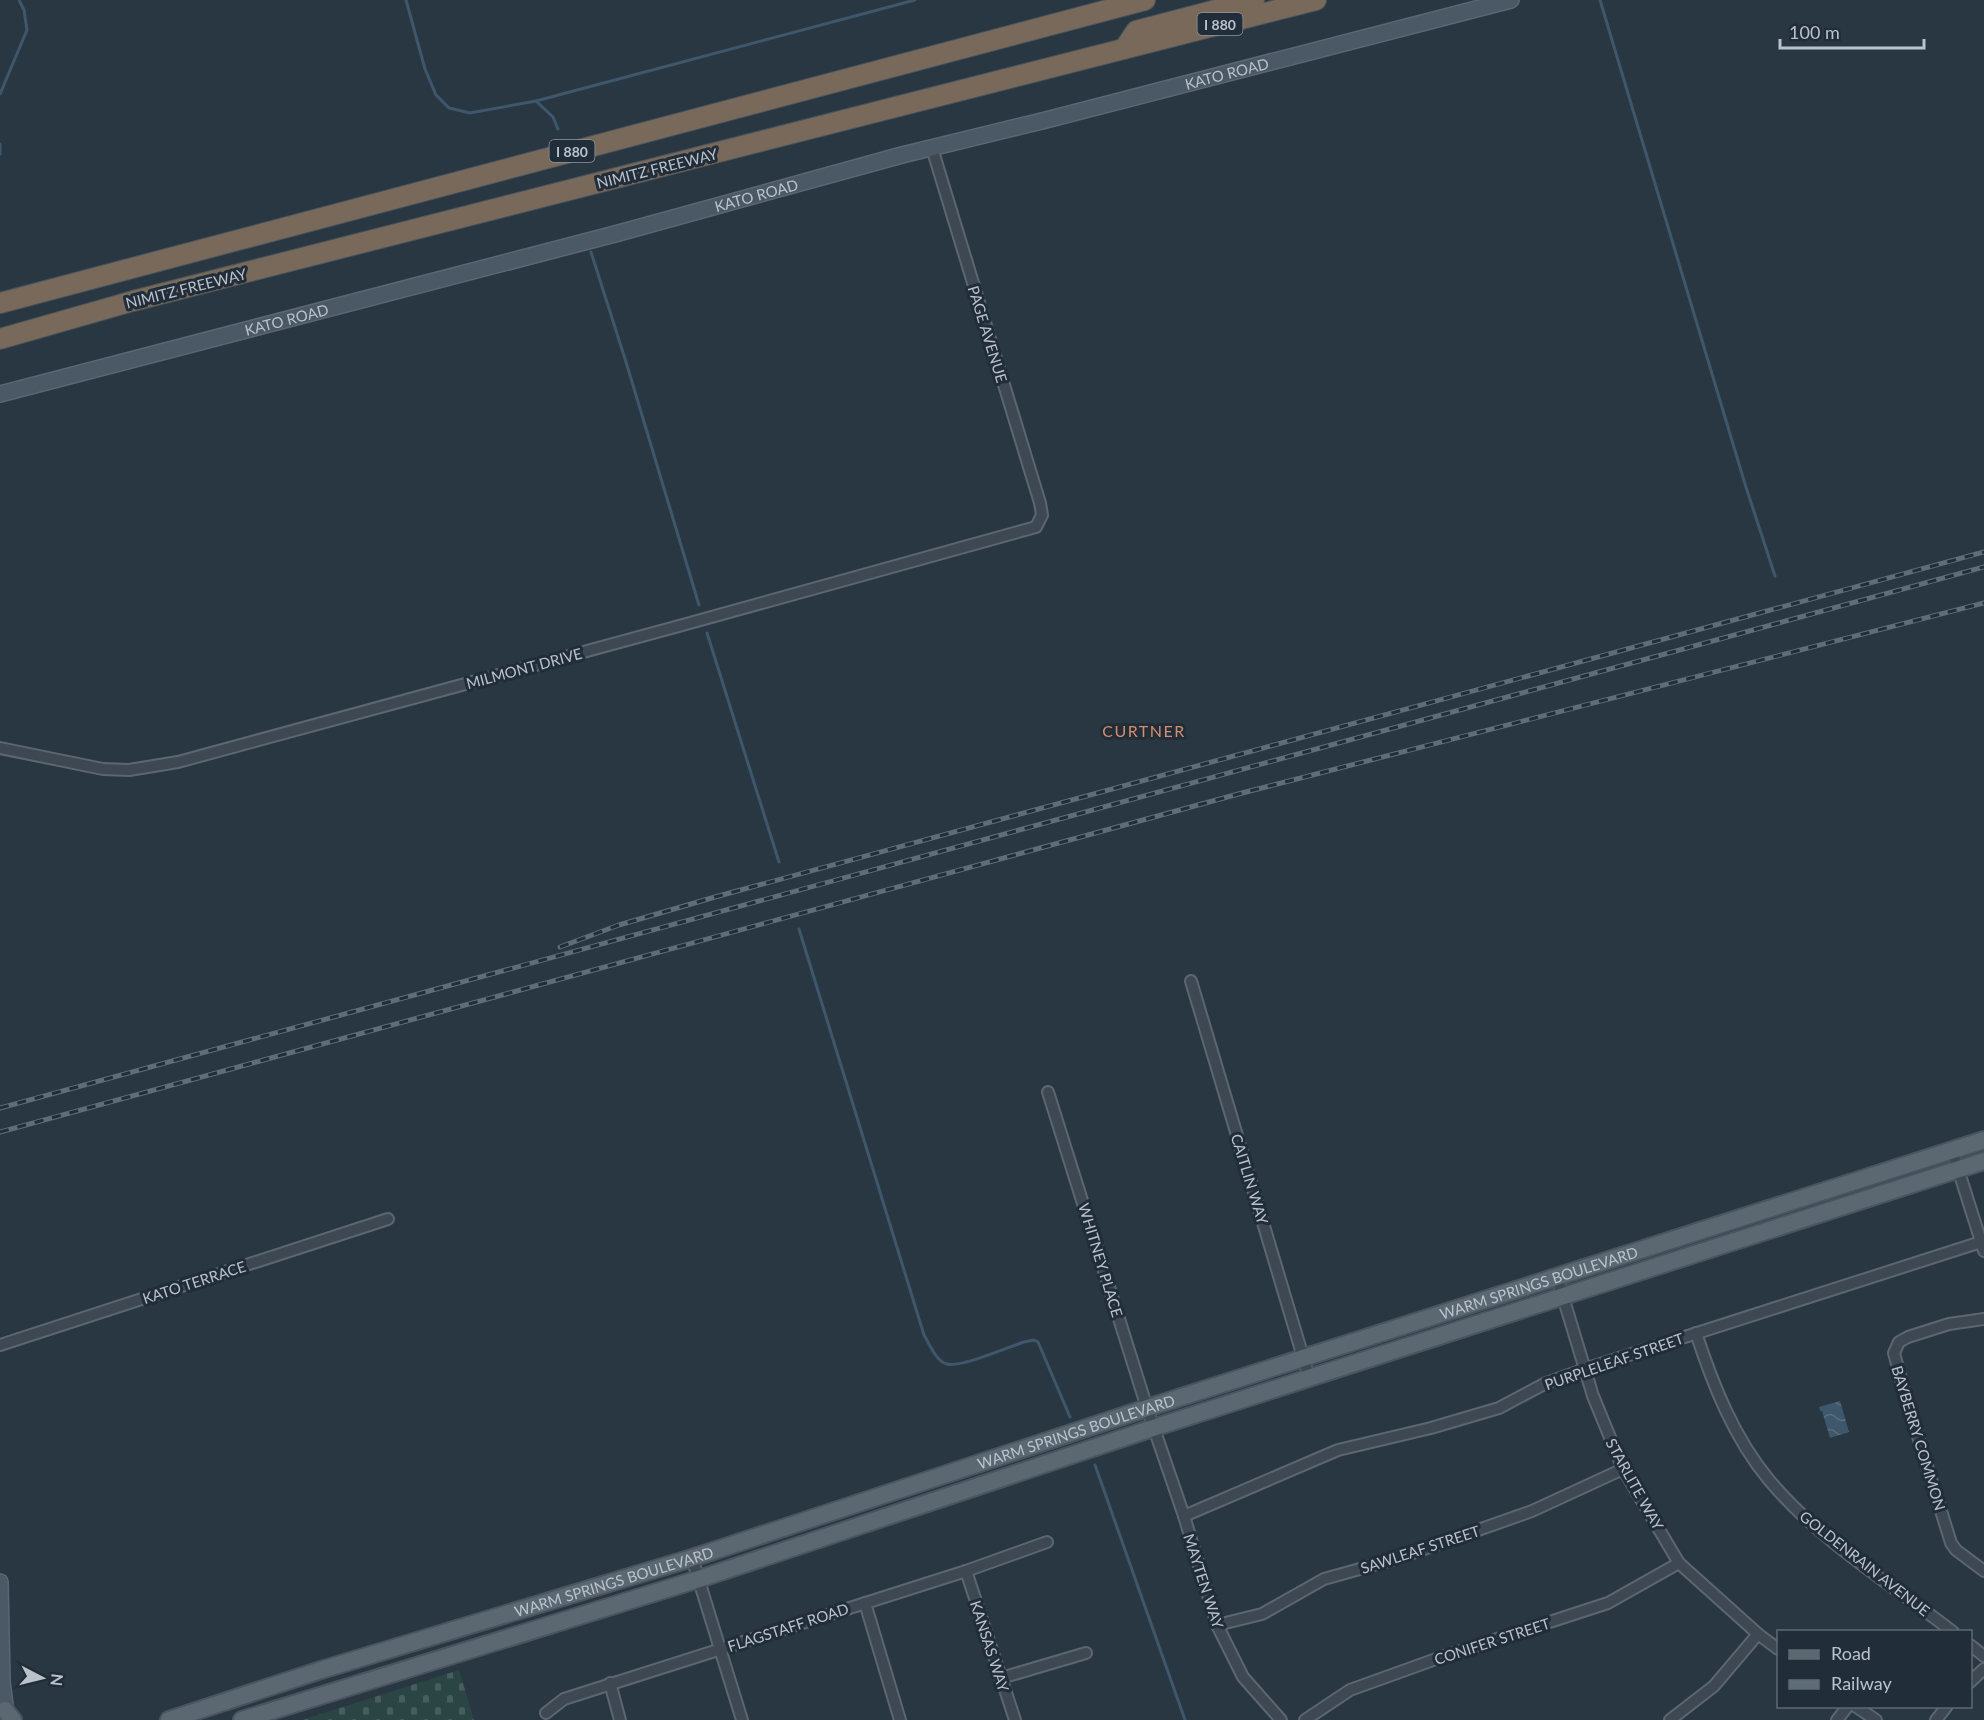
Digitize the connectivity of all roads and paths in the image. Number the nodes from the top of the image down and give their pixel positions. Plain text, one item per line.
1 (1145, 0) edge
2 (1254, 0) edge
3 (1316, 0) edge
4 (1512, 0) edge
5 (1124, 49) junction
6 (932, 148) junction
7 (0, 303) edge
8 (0, 339) edge
9 (0, 394) edge
10 (1041, 520) joint
11 (0, 748) edge
12 (1191, 981) dead end
13 (1048, 1092) dead end
14 (1984, 1140) edge
15 (1952, 1150) junction
16 (1984, 1161) edge
17 (1958, 1169) junction
18 (388, 1219) dead end
19 (1983, 1246) edge
20 (1557, 1277) junction
21 (1563, 1297) junction
22 (1984, 1319) edge
23 (1696, 1333) junction
24 (0, 1345) edge
25 (1303, 1358) junction
26 (1585, 1369) junction
27 (1309, 1377) junction
28 (1147, 1408) junction
29 (1153, 1428) junction
30 (1623, 1469) junction
31 (937, 1478) junction
32 (1184, 1516) junction
33 (860, 1525) junction
34 (1047, 1542) dead end
35 (692, 1558) junction
36 (1679, 1563) junction
37 (966, 1571) junction
38 (1984, 1571) edge
39 (699, 1579) junction
40 (0, 1582) edge
41 (865, 1603) junction
42 (1217, 1625) junction
43 (1950, 1630) edge
44 (1758, 1634) junction
45 (1972, 1645) edge
46 (1777, 1648) edge
47 (719, 1649) junction
48 (1086, 1653) dead end
49 (1984, 1656) edge
50 (1984, 1669) edge
51 (1001, 1678) junction
52 (1972, 1681) edge
53 (610, 1683) junction
54 (1847, 1708) edge
55 (1857, 1708) edge
56 (1946, 1708) edge
57 (546, 1713) dead end
58 (8, 1717) edge
59 (169, 1720) edge
60 (242, 1720) edge
61 (620, 1720) edge
62 (742, 1720) edge
63 (900, 1720) edge
64 (1015, 1720) edge
65 (1281, 1720) edge
66 (1305, 1720) edge
67 (1670, 1720) edge
68 (1837, 1720) edge
69 (1876, 1720) edge
70 (1936, 1720) edge

1 - 7 highway, I 880
2 - 5 highway, I 880
3 - 5 highway, NIMITZ FREEWAY / I 880
4 - 6 street, KATO ROAD
5 - 8 highway, NIMITZ FREEWAY / I 880
6 - 9 street, KATO ROAD
6 - 10 street, PAGE AVENUE
10 - 11 street, MILMONT DRIVE
12 - 25 street, CAITLIN WAY
13 - 28 street, WHITNEY PLACE
14 - 15 main road, WARM SPRINGS BOULEVARD
15 - 17 street
15 - 20 main road, WARM SPRINGS BOULEVARD
16 - 17 main road, WARM SPRINGS BOULEVARD
17 - 19 street
17 - 21 main road, WARM SPRINGS BOULEVARD
18 - 24 street, KATO TERRACE
19 - 23 street, PURPLELEAF STREET
20 - 21 street, STARLITE WAY
20 - 25 main road, WARM SPRINGS BOULEVARD
21 - 26 street, STARLITE WAY
21 - 27 main road, WARM SPRINGS BOULEVARD
22 - 38 street, BAYBERRY COMMON
23 - 26 street, PURPLELEAF STREET
23 - 43 street, GOLDENRAIN AVENUE
25 - 27 street, CAITLIN WAY
25 - 28 main road, WARM SPRINGS BOULEVARD
26 - 30 street, STARLITE WAY
26 - 32 street, PURPLELEAF STREET
27 - 29 main road, WARM SPRINGS BOULEVARD
28 - 29 street, WHITNEY PLACE
28 - 31 main road, WARM SPRINGS BOULEVARD
29 - 32 street, MAYTEN WAY
29 - 33 main road, WARM SPRINGS BOULEVARD
30 - 36 street, STARLITE WAY
30 - 42 street, SAWLEAF STREET
31 - 33 main road
31 - 35 main road, WARM SPRINGS BOULEVARD
32 - 42 street, MAYTEN WAY
33 - 39 main road, WARM SPRINGS BOULEVARD
34 - 37 street, FLAGSTAFF ROAD
35 - 39 street
35 - 59 main road, WARM SPRINGS BOULEVARD
36 - 44 street, STARLITE WAY
36 - 66 street, CONIFER STREET
37 - 41 street, FLAGSTAFF ROAD
37 - 51 street, KANSAS WAY
39 - 47 street
39 - 60 main road, WARM SPRINGS BOULEVARD
40 - 58 street
41 - 47 street, FLAGSTAFF ROAD
41 - 63 street
42 - 65 street, MAYTEN WAY
44 - 46 street, STARLITE WAY
44 - 67 street
45 - 49 street
47 - 53 street, FLAGSTAFF ROAD
47 - 62 street
48 - 51 street
50 - 52 street
51 - 64 street, KANSAS WAY
53 - 57 street, FLAGSTAFF ROAD
53 - 61 street
54 - 68 street
55 - 69 street
56 - 70 street

